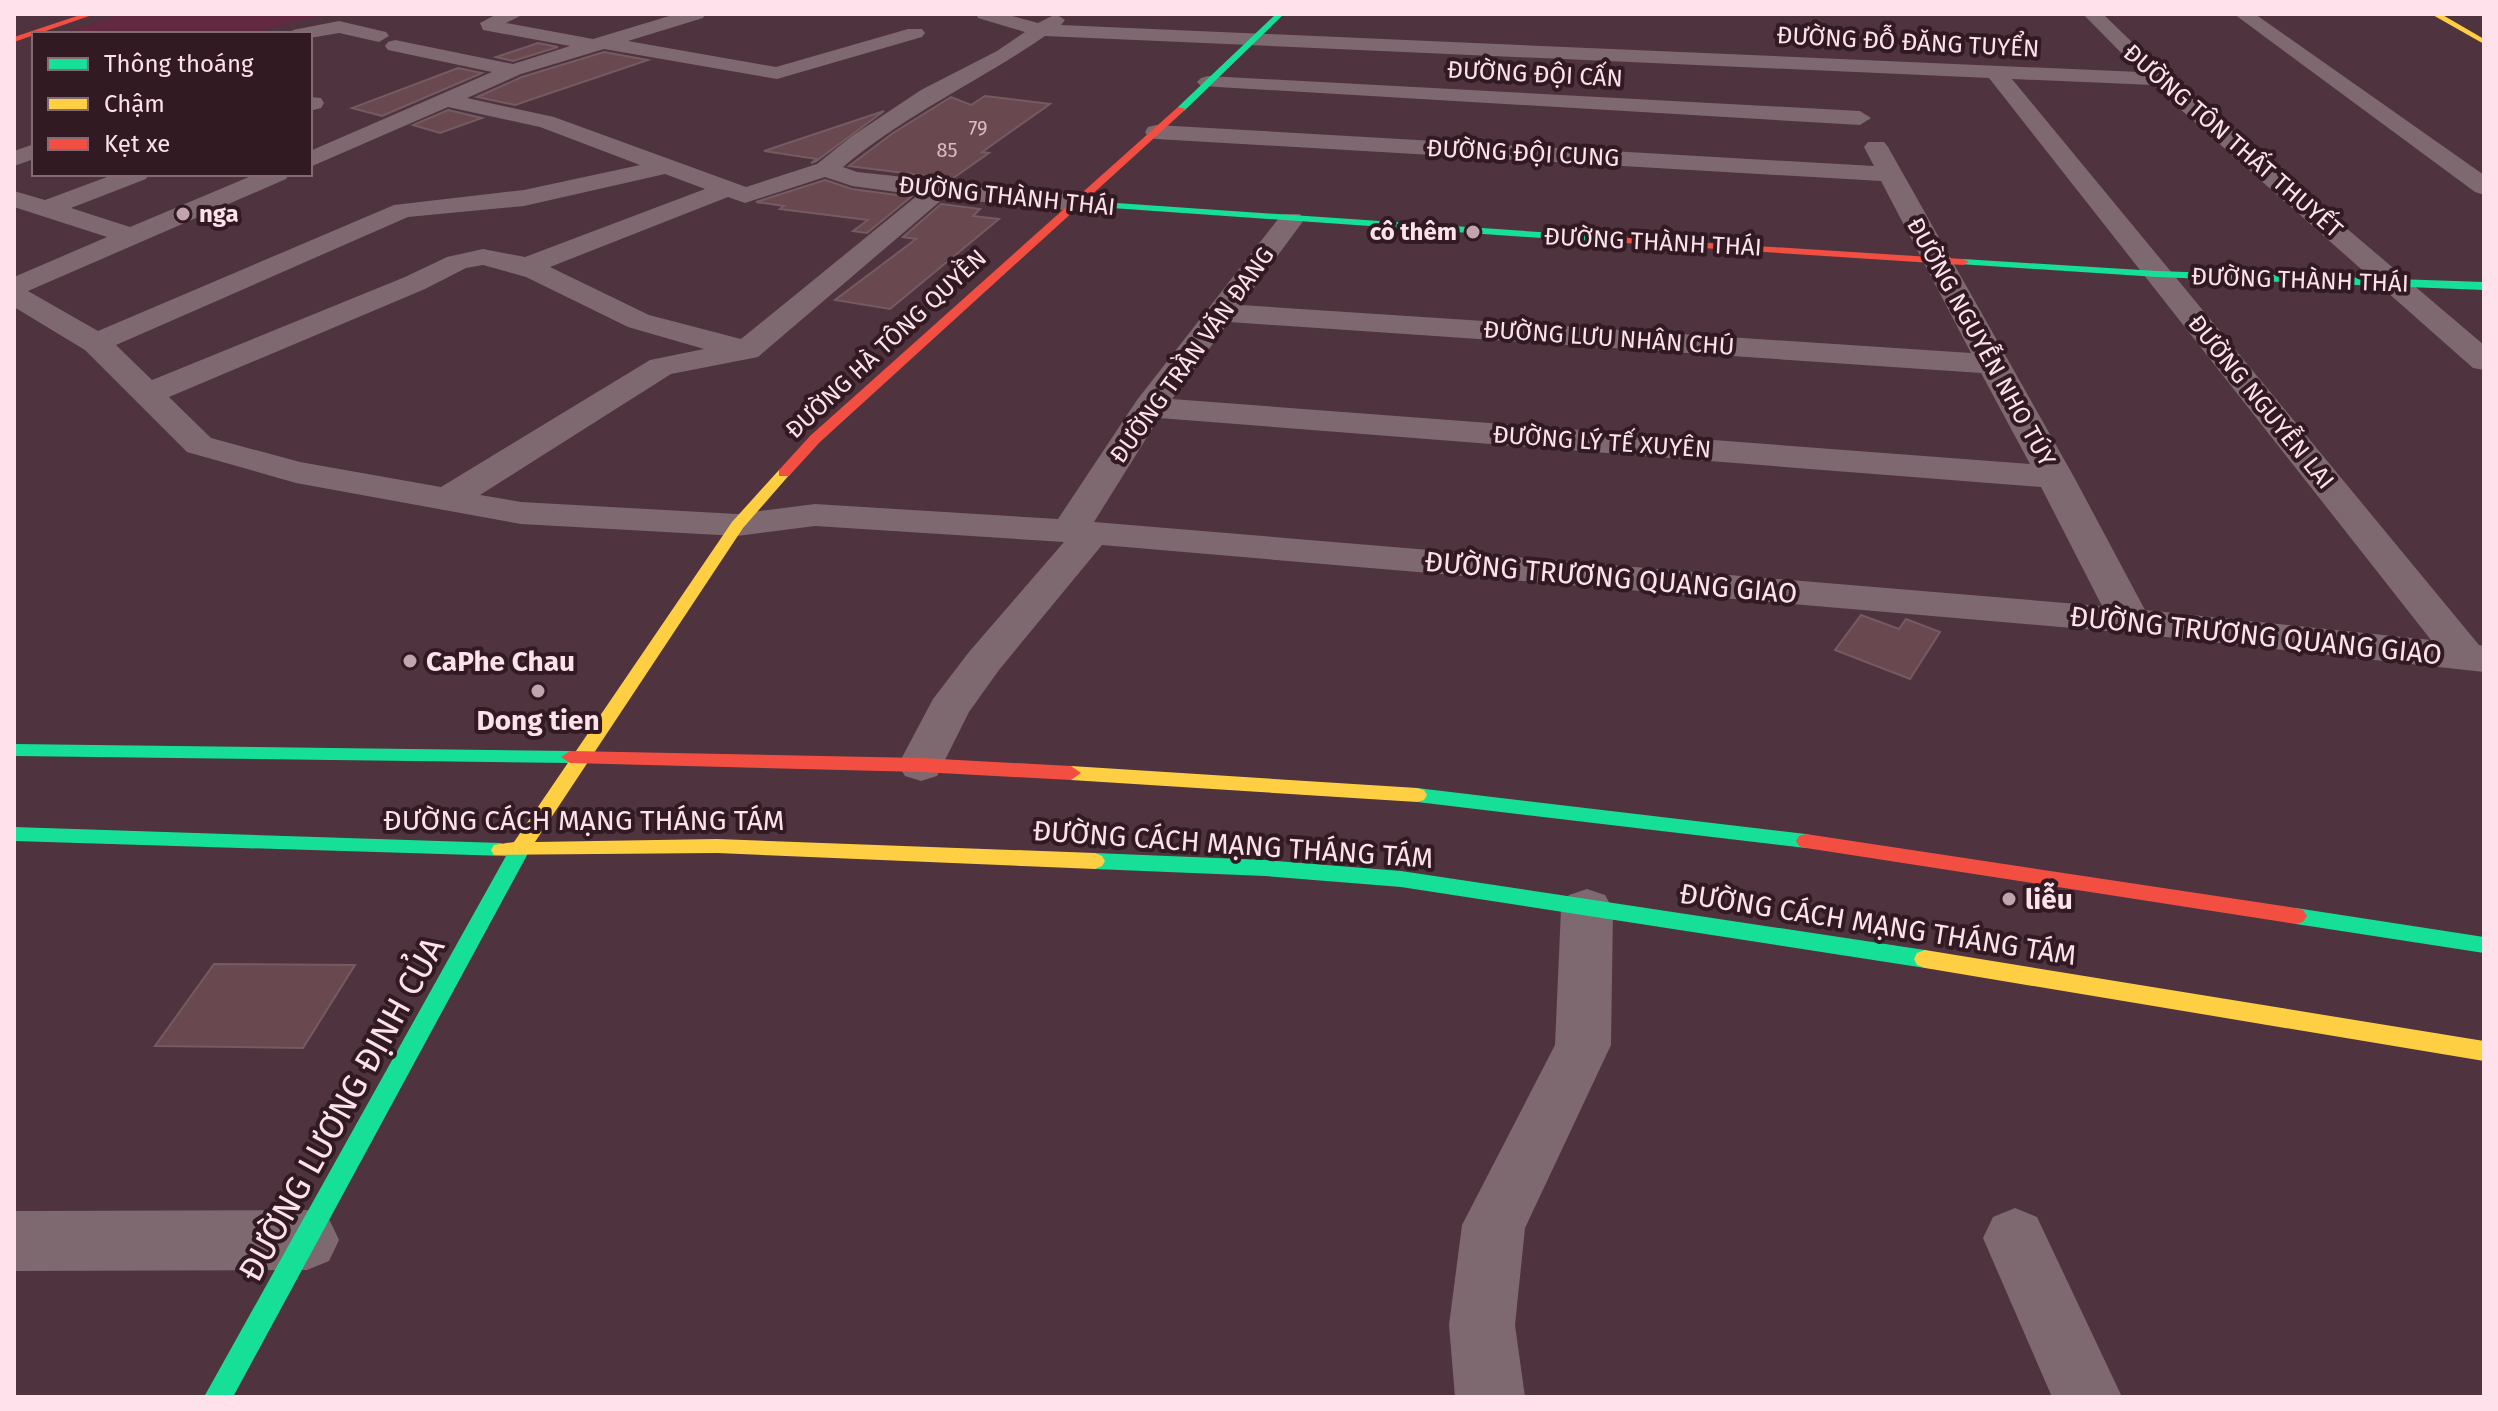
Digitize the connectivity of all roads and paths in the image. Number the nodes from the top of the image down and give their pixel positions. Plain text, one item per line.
1 (91, 14) edge
2 (515, 14) edge
3 (696, 14) edge
4 (903, 14) edge
5 (985, 14) edge
6 (1064, 14) edge
7 (1280, 14) edge
8 (2092, 14) edge
9 (2243, 14) edge
10 (2435, 14) edge
11 (1040, 30) junction
12 (38, 32) edge
13 (311, 32) edge
14 (1253, 37) junction
15 (2484, 42) edge
16 (595, 44) junction
17 (554, 57) junction
18 (1831, 64) junction
19 (601, 65) dead end
20 (514, 70) junction
21 (1995, 72) junction
22 (2159, 79) junction
23 (1208, 82) junction
24 (444, 100) junction
25 (1860, 118) junction
26 (1156, 132) junction
27 (312, 159) edge
28 (667, 166) junction
29 (826, 169) junction
30 (1890, 174) junction
31 (132, 176) edge
32 (272, 176) edge
33 (2484, 187) edge
34 (727, 189) junction
35 (939, 190) junction
36 (14, 199) edge
37 (1073, 203) junction
38 (46, 209) junction
39 (1291, 220) junction
40 (134, 237) junction
41 (1934, 259) junction
42 (522, 268) junction
43 (2157, 274) junction
44 (2397, 285) junction
45 (2484, 286) edge
46 (14, 287) edge
47 (14, 295) edge
48 (1222, 313) junction
49 (96, 343) junction
50 (747, 350) junction
51 (2484, 361) edge
52 (1995, 364) junction
53 (147, 394) junction
54 (1149, 407) junction
55 (2056, 477) junction
56 (446, 500) junction
57 (737, 525) junction
58 (1081, 532) junction
59 (2130, 621) junction
60 (2475, 658) edge
61 (14, 750) edge
62 (579, 757) junction
63 (921, 765) junction
64 (14, 834) edge
65 (519, 851) junction
66 (1587, 909) junction
67 (2484, 945) edge
68 (2484, 1051) edge
69 (2015, 1238) dead end
70 (307, 1240) junction
71 (14, 1241) edge
72 (218, 1397) edge
73 (1490, 1397) edge
74 (2087, 1397) edge

1 - 12 main road
2 - 16 street
3 - 16 street
4 - 16 street
5 - 11 street, ĐƯỜNG ĐỖ ĐĂNG TUYỂN
6 - 11 street
7 - 14 main road, ĐƯỜNG HÀ TÔNG QUYỀN
8 - 22 street, ĐƯỜNG TÔN THẤT THUYẾT
9 - 33 street
10 - 15 main road
11 - 14 street, ĐƯỜNG ĐỖ ĐĂNG TUYỂN
11 - 29 street
13 - 20 street
14 - 18 street, ĐƯỜNG ĐỖ ĐĂNG TUYỂN
14 - 23 main road, ĐƯỜNG HÀ TÔNG QUYỀN
16 - 17 street
17 - 19 street
17 - 20 street
18 - 21 street, ĐƯỜNG ĐỖ ĐĂNG TUYỂN
18 - 25 street, ĐƯỜNG NGUYỄN NHO TÚY
20 - 24 street
21 - 22 street, ĐƯỜNG ĐỖ ĐĂNG TUYỂN
21 - 43 street, ĐƯỜNG NGUYỄN LAI
22 - 44 street, ĐƯỜNG TÔN THẤT THUYẾT
23 - 25 street, ĐƯỜNG ĐỘI CẤN
23 - 26 main road, ĐƯỜNG HÀ TÔNG QUYỀN
24 - 27 street
24 - 28 street
25 - 30 street, ĐƯỜNG NGUYỄN NHO TÚY
26 - 30 street, ĐƯỜNG ĐỘI CUNG
26 - 37 main road, ĐƯỜNG HÀ TÔNG QUYỀN
28 - 34 street
28 - 49 street
29 - 34 street
29 - 35 street, ĐƯỜNG THÀNH THÁI
30 - 41 street, ĐƯỜNG NGUYỄN NHO TÚY
31 - 38 street
32 - 40 street
34 - 42 street
35 - 37 street, ĐƯỜNG THÀNH THÁI
35 - 50 street
36 - 38 street
37 - 39 main road, ĐƯỜNG THÀNH THÁI
37 - 57 main road, ĐƯỜNG HÀ TÔNG QUYỀN
38 - 40 street
39 - 41 main road, ĐƯỜNG THÀNH THÁI
39 - 48 street, ĐƯỜNG TRẦN VĂN ĐANG
40 - 46 street
41 - 43 main road, ĐƯỜNG THÀNH THÁI
41 - 52 street, ĐƯỜNG NGUYỄN NHO TÚY
42 - 50 street
42 - 53 street
43 - 44 main road, ĐƯỜNG THÀNH THÁI
43 - 60 street, ĐƯỜNG NGUYỄN LAI
44 - 45 main road, ĐƯỜNG THÀNH THÁI
44 - 51 street, ĐƯỜNG TÔN THẤT THUYẾT
47 - 49 street, ĐƯỜNG TRƯƠNG QUANG GIAO
48 - 52 street, ĐƯỜNG LƯU NHÂN CHÚ
48 - 54 street, ĐƯỜNG TRẦN VĂN ĐANG
49 - 53 street, ĐƯỜNG TRƯƠNG QUANG GIAO
50 - 56 street
52 - 55 street, ĐƯỜNG NGUYỄN NHO TÚY
53 - 56 street, ĐƯỜNG TRƯƠNG QUANG GIAO
54 - 55 street, ĐƯỜNG LÝ TẾ XUYÊN
54 - 58 street, ĐƯỜNG TRẦN VĂN ĐANG
55 - 59 street, ĐƯỜNG NGUYỄN NHO TÚY
56 - 57 street, ĐƯỜNG TRƯƠNG QUANG GIAO
57 - 58 street, ĐƯỜNG TRƯƠNG QUANG GIAO
57 - 62 main road, ĐƯỜNG HÀ TÔNG QUYỀN
58 - 59 street, ĐƯỜNG TRƯƠNG QUANG GIAO
58 - 63 street, ĐƯỜNG TRẦN VĂN ĐANG
59 - 60 street, ĐƯỜNG TRƯƠNG QUANG GIAO
61 - 62 main road, ĐƯỜNG CÁCH MẠNG THÁNG TÁM
62 - 63 main road, ĐƯỜNG CÁCH MẠNG THÁNG TÁM
62 - 65 main road, ĐƯỜNG LƯƠNG ĐỊNH CỦA
63 - 67 main road, ĐƯỜNG CÁCH MẠNG THÁNG TÁM
64 - 65 main road, ĐƯỜNG CÁCH MẠNG THÁNG TÁM
65 - 66 main road, ĐƯỜNG CÁCH MẠNG THÁNG TÁM
65 - 70 main road, ĐƯỜNG LƯƠNG ĐỊNH CỦA
66 - 68 main road, ĐƯỜNG CÁCH MẠNG THÁNG TÁM
66 - 73 street
69 - 74 street
70 - 71 street
70 - 72 main road, ĐƯỜNG LƯƠNG ĐỊNH CỦA

